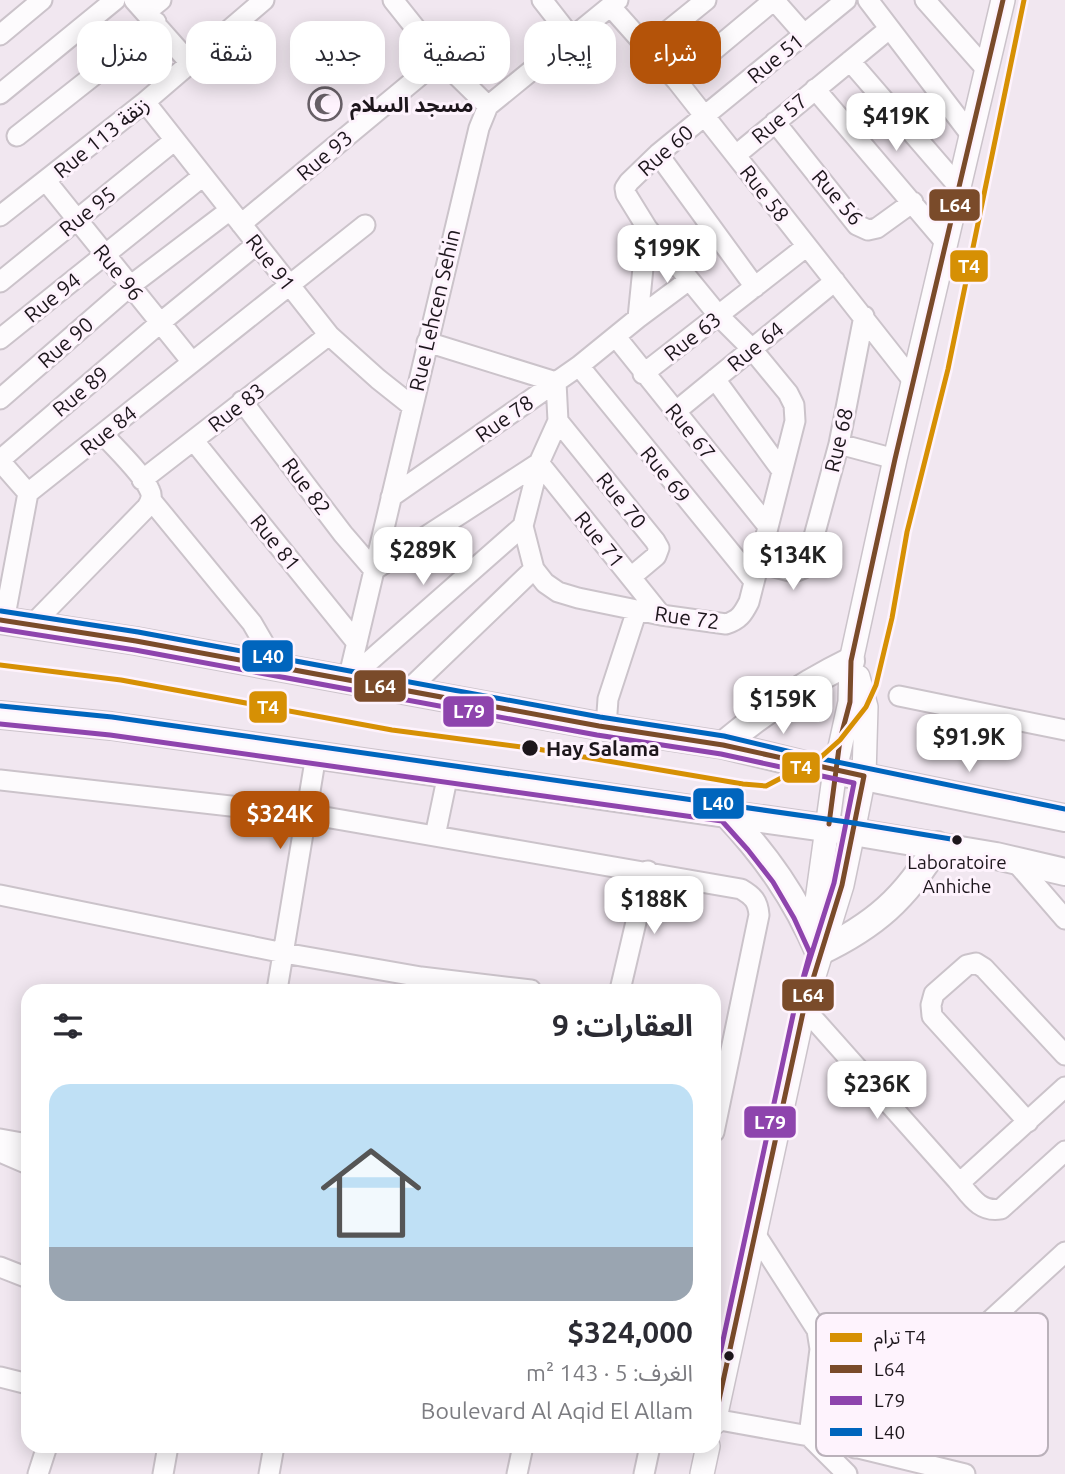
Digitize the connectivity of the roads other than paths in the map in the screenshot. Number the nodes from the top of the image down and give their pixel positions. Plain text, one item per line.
1 (42, 0) edge
2 (116, 0) edge
3 (264, 0) edge
4 (393, 0) edge
5 (542, 0) edge
6 (706, 0) edge
7 (774, 0) edge
8 (846, 0) edge
9 (868, 0) edge
10 (925, 0) edge
11 (1003, 0) edge
12 (614, 4) edge
13 (149, 9) edge
14 (239, 21) edge
15 (410, 21) edge
16 (558, 21) edge
17 (592, 21) edge
18 (680, 21) edge
19 (630, 24) edge
20 (889, 29) junction
21 (804, 34) junction
22 (0, 35) edge
23 (721, 44) edge
24 (186, 58) edge
25 (850, 61) junction
26 (186, 66) edge
27 (987, 70) junction
28 (524, 76) edge
29 (408, 84) edge
30 (466, 84) edge
31 (679, 84) edge
32 (815, 89) junction
33 (0, 94) edge
34 (145, 102) junction
35 (488, 106) junction
36 (704, 116) junction
37 (775, 122) junction
38 (971, 135) junction
39 (17, 136) dead end
40 (175, 141) junction
41 (658, 154) junction
42 (736, 155) junction
43 (203, 176) junction
44 (46, 181) junction
45 (959, 187) junction
46 (912, 202) junction
47 (4, 204) edge
48 (236, 217) junction
49 (77, 220) junction
50 (365, 225) dead end
51 (646, 228) junction
52 (946, 243) junction
53 (257, 244) junction
54 (807, 246) junction
55 (105, 254) junction
56 (689, 280) junction
57 (835, 281) junction
58 (0, 282) edge
59 (289, 285) junction
60 (130, 286) junction
61 (755, 287) junction
62 (719, 316) junction
63 (864, 316) junction
64 (638, 318) junction
65 (160, 323) junction
66 (329, 335) junction
67 (616, 337) junction
68 (0, 339) edge
69 (427, 342) junction
70 (751, 348) junction
71 (192, 362) junction
72 (579, 366) junction
73 (643, 373) junction
74 (715, 379) junction
75 (556, 382) junction
76 (914, 382) junction
77 (0, 399) edge
78 (242, 401) junction
79 (412, 406) junction
80 (675, 412) junction
81 (558, 421) junction
82 (103, 434) junction
83 (194, 440) junction
84 (839, 444) junction
85 (895, 459) junction
86 (0, 460) edge
87 (539, 463) junction
88 (782, 471) junction
89 (142, 480) junction
90 (28, 493) junction
91 (391, 497) junction
92 (149, 504) junction
93 (767, 525) junction
94 (523, 526) junction
95 (534, 569) junction
96 (374, 570) junction
97 (756, 572) junction
98 (631, 577) junction
99 (638, 610) junction
100 (661, 615) junction
101 (2, 620) edge
102 (33, 624) junction
103 (357, 643) junction
104 (851, 661) junction
105 (277, 666) junction
106 (348, 680) junction
107 (408, 690) junction
108 (899, 696) dead end
109 (0, 715) edge
110 (606, 727) junction
111 (1065, 730) edge
112 (723, 745) junction
113 (316, 755) junction
114 (835, 770) junction
115 (448, 774) junction
116 (863, 776) junction
117 (0, 780) edge
118 (726, 813) junction
119 (306, 814) junction
120 (1065, 818) edge
121 (841, 830) junction
122 (435, 836) junction
123 (937, 845) junction
124 (1014, 860) junction
125 (648, 872) junction
126 (1065, 872) edge
127 (0, 895) edge
128 (1065, 919) edge
129 (819, 952) junction
130 (284, 953) junction
131 (278, 984) edge
132 (420, 984) edge
133 (621, 984) edge
134 (804, 1008) junction
135 (1065, 1055) edge
136 (1065, 1087) edge
137 (721, 1098) edge
138 (1028, 1122) junction
139 (0, 1139) edge
140 (21, 1143) edge
141 (1065, 1151) edge
142 (0, 1152) edge
143 (21, 1161) edge
144 (957, 1180) junction
145 (754, 1232) junction
146 (1065, 1252) edge
147 (0, 1267) edge
148 (21, 1275) edge
149 (998, 1313) edge
150 (816, 1328) edge
151 (0, 1377) edge
152 (816, 1381) edge
153 (21, 1382) edge
154 (721, 1388) edge
155 (721, 1422) edge
156 (809, 1436) junction
157 (816, 1438) edge
158 (816, 1443) edge
159 (45, 1453) edge
160 (167, 1453) edge
161 (273, 1453) edge
162 (522, 1453) edge
163 (648, 1453) edge
164 (829, 1456) edge
165 (889, 1456) edge
166 (38, 1474) edge
167 (163, 1474) edge
168 (269, 1474) edge
169 (517, 1474) edge
170 (644, 1474) edge
171 (847, 1474) edge
172 (965, 1474) edge

1 - 22 street
2 - 33 street
3 - 14 street, Rue 113 زنقة
4 - 15 street
5 - 16 street
6 - 18 street
7 - 21 street
7 - 23 street
8 - 21 street, Rue 51
9 - 20 street
10 - 27 street
11 - 27 street
12 - 17 street
12 - 19 street, Rue 58
13 - 24 street
13 - 39 street
20 - 25 street, Rue 57
20 - 38 street
21 - 36 street, Rue 51
25 - 32 street, Rue 57
25 - 45 street
26 - 34 street, Rue 113 زنقة
27 - 38 street
28 - 35 street
29 - 48 street, Rue 93
30 - 35 street
31 - 36 street, Rue 58
32 - 37 street, Rue 57
32 - 46 street
34 - 40 street, Rue 91
34 - 44 street, Rue 113 زنقة
35 - 69 street, Rue Lehcen Sehin
36 - 41 street, Rue 60
36 - 42 street, Rue 58
37 - 42 street, Rue 57
37 - 46 street, Rue 56
38 - 45 street
40 - 43 street, Rue 91
40 - 49 street, Rue 95
41 - 51 street, Rue 60
41 - 61 street
42 - 54 street, Rue 58
43 - 48 street, Rue 91
43 - 55 street, Rue 94
44 - 47 street, Rue 113 زنقة
44 - 49 street, Rue 96
45 - 52 street
46 - 52 street
48 - 53 street, Rue 91
48 - 60 street, Rue 93
49 - 55 street, Rue 96
49 - 58 street, Rue 95
50 - 59 street, Rue 84
51 - 56 street
51 - 64 street
52 - 76 street
53 - 59 street, Rue 91
53 - 65 street, Rue 89
54 - 57 street, Rue 58
54 - 61 street, Rue 63
55 - 60 street, Rue 96
55 - 68 street, Rue 94
56 - 62 street
56 - 64 street
57 - 63 street, Rue 58
57 - 70 street, Rue 64
59 - 66 street, Rue 91
59 - 71 street, Rue 84
60 - 65 street, Rue 96
60 - 77 street, Rue 90
61 - 62 street, Rue 63
62 - 70 street
62 - 73 street, Rue 63
63 - 76 street, Rue 58
63 - 84 street, Rue 68
64 - 67 street
65 - 71 street, Rue 96
65 - 86 street, Rue 89
66 - 78 street, Rue 83
66 - 79 street, Rue 91
67 - 72 street, Rue 78
67 - 73 street, Rue 67
69 - 75 street
69 - 79 street, Rue Lehcen Sehin
70 - 74 street, Rue 64
70 - 88 street, Rue 72
71 - 82 street, Rue 84
72 - 75 street, Rue 78
72 - 97 street, Rue 69
73 - 80 street, Rue 67
74 - 80 street, Rue 64
74 - 88 street
75 - 81 street
75 - 91 street, Rue 78
76 - 85 street
78 - 83 street, Rue 83
78 - 96 street, Rue 82
79 - 91 street, Rue Lehcen Sehin
80 - 93 street, Rue 67
81 - 87 street
81 - 98 street, Rue 70
82 - 89 street
82 - 90 street, Rue 84
83 - 89 street, Rue 83
83 - 103 street, Rue 81
84 - 85 street
84 - 97 street, Rue 68
85 - 104 street
86 - 90 street
87 - 94 street
87 - 96 street
87 - 98 street, Rue 71
88 - 93 street, Rue 72
89 - 92 street
90 - 101 street
91 - 96 street, Rue Lehcen Sehin
92 - 102 street
92 - 105 street
93 - 97 street, Rue 72
94 - 95 street
94 - 106 street
95 - 99 street, Rue 72
95 - 107 street
96 - 103 street, Rue Lehcen Sehin
97 - 100 street, Rue 72
98 - 100 street, Rue 71
99 - 100 street, Rue 72
99 - 110 street
101 - 102 main road
102 - 105 main road
103 - 106 street, Rue Lehcen Sehin
104 - 112 main road
104 - 114 street
104 - 116 street
105 - 106 main road
106 - 107 main road
107 - 110 main road
108 - 111 street
109 - 113 main road
110 - 112 main road
112 - 114 main road
113 - 115 main road
113 - 119 street
114 - 116 main road
114 - 121 street
115 - 118 main road
115 - 122 street
116 - 120 main road
116 - 121 street
117 - 119 street
118 - 121 main road
118 - 129 main road
119 - 122 street
119 - 130 street
121 - 123 main road
121 - 129 street
122 - 125 street
123 - 124 main road
123 - 129 main road
124 - 126 main road
124 - 128 street
125 - 133 street
125 - 137 street
127 - 130 street
129 - 134 street
130 - 131 street
130 - 132 street
134 - 144 street
134 - 145 street
135 - 138 street
136 - 138 street
138 - 144 street
139 - 140 street
141 - 144 street
142 - 143 street
145 - 150 street
145 - 154 street
146 - 149 street
147 - 148 street
151 - 153 street
152 - 156 street
155 - 156 street
156 - 157 street
156 - 158 street
159 - 166 street
160 - 167 street
161 - 168 street
162 - 169 street
163 - 170 street
164 - 171 street
165 - 172 street

